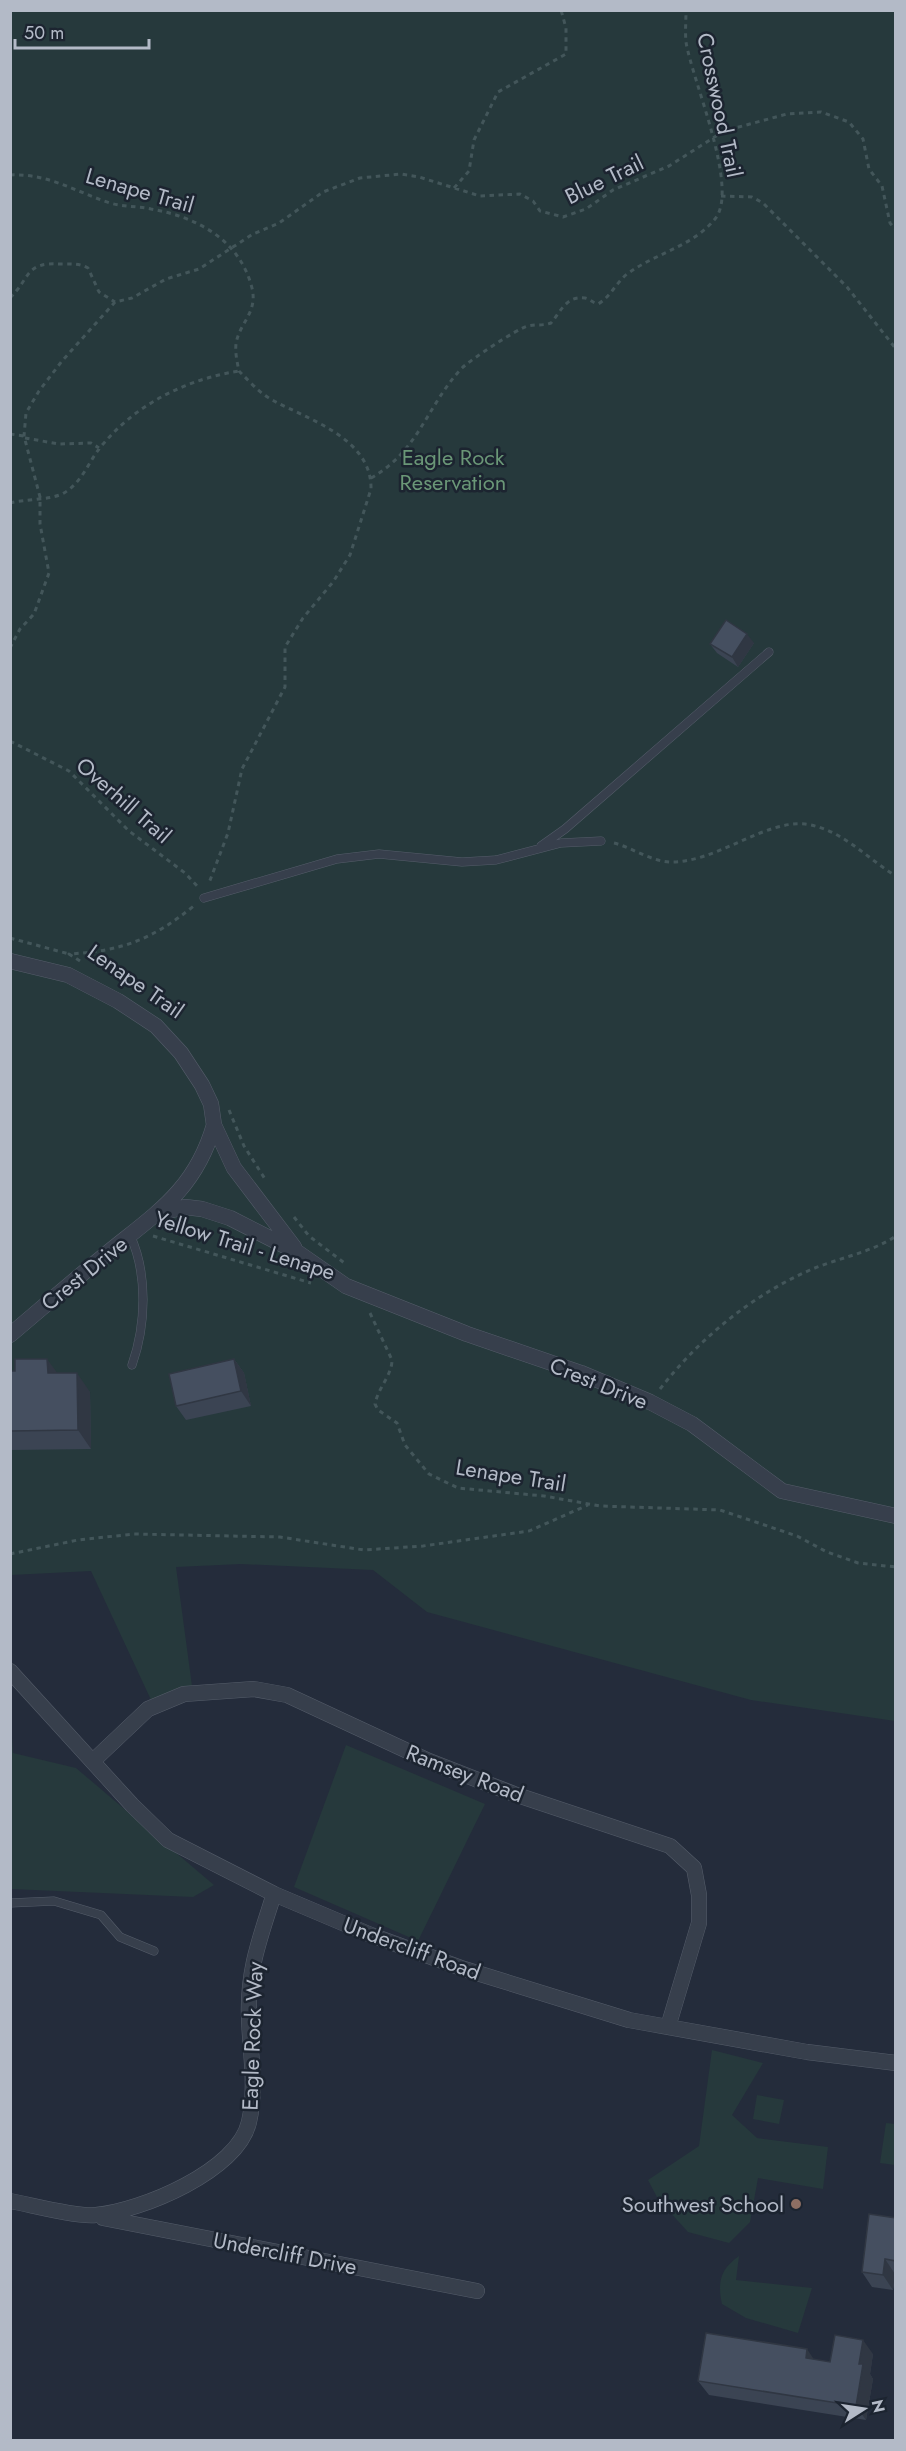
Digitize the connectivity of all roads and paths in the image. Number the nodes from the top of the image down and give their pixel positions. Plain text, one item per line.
1 (561, 10) edge
2 (686, 10) edge
3 (714, 137) junction
4 (10, 175) edge
5 (454, 188) junction
6 (721, 196) junction
7 (896, 230) edge
8 (232, 246) junction
9 (10, 298) edge
10 (115, 302) junction
11 (896, 349) edge
12 (238, 371) junction
13 (10, 434) edge
14 (24, 437) junction
15 (99, 448) junction
16 (371, 478) junction
17 (40, 497) junction
18 (10, 503) edge
19 (10, 648) edge
20 (769, 652) dead end
21 (10, 741) edge
22 (601, 841) joint
23 (535, 850) junction
24 (896, 876) edge
25 (204, 898) junction
26 (10, 938) edge
27 (69, 954) junction
28 (10, 961) edge
29 (88, 967) dead end
30 (227, 1104) dead end
31 (214, 1125) junction
32 (271, 1189) dead end
33 (290, 1212) dead end
34 (160, 1213) junction
35 (130, 1235) junction
36 (151, 1235) dead end
37 (896, 1236) edge
38 (297, 1252) junction
39 (317, 1285) dead end
40 (357, 1291) junction
41 (10, 1335) edge
42 (132, 1365) dead end
43 (650, 1402) junction
44 (590, 1504) junction
45 (896, 1516) edge
46 (10, 1554) edge
47 (896, 1567) edge
48 (10, 1671) edge
49 (93, 1761) junction
50 (274, 1894) junction
51 (10, 1904) edge
52 (154, 1951) dead end
53 (668, 2026) junction
54 (896, 2063) edge
55 (10, 2201) edge
56 (94, 2216) junction
57 (477, 2291) dead end

1 - 5 path
2 - 3 path, Crosswood Trail
3 - 5 path, Blue Trail
3 - 6 path, Crosswood Trail
3 - 7 path, Blue Trail
4 - 8 path, Lenape Trail
5 - 8 path, Blue Trail
6 - 11 path
6 - 16 path, Crosswood Trail
8 - 10 path, Blue Trail
8 - 12 path, Lenape Trail
9 - 10 path
10 - 14 path
12 - 15 path
12 - 16 path
13 - 14 path
14 - 15 path
14 - 17 path
15 - 17 path
16 - 25 path
17 - 18 path
17 - 19 path
20 - 23 lane
21 - 25 path, Overhill Trail
22 - 23 lane
22 - 24 path
23 - 25 lane
25 - 27 path, Lenape Trail
26 - 27 path
27 - 29 path, Lenape Trail
28 - 31 street, Crest Drive
30 - 32 path
31 - 34 street, Crest Drive
31 - 38 street, Crest Drive
33 - 40 path, Lenape Trail
34 - 35 street, Crest Drive
34 - 38 street, Crest Drive
35 - 41 street, Crest Drive
35 - 42 lane
36 - 39 path, Yellow Trail - Lenape
37 - 43 path
38 - 40 street, Crest Drive
40 - 43 street, Crest Drive
40 - 44 path, Lenape Trail
43 - 45 street, Crest Drive
44 - 46 path
44 - 47 path, Lenape Trail
48 - 49 street, Undercliff Road
49 - 50 street, Undercliff Road
49 - 53 street, Ramsey Road
50 - 53 street, Undercliff Road
50 - 56 street, Eagle Rock Way
51 - 52 lane
53 - 54 street, Undercliff Road
55 - 56 street, Eagle Rock Way
56 - 57 street, Undercliff Drive

